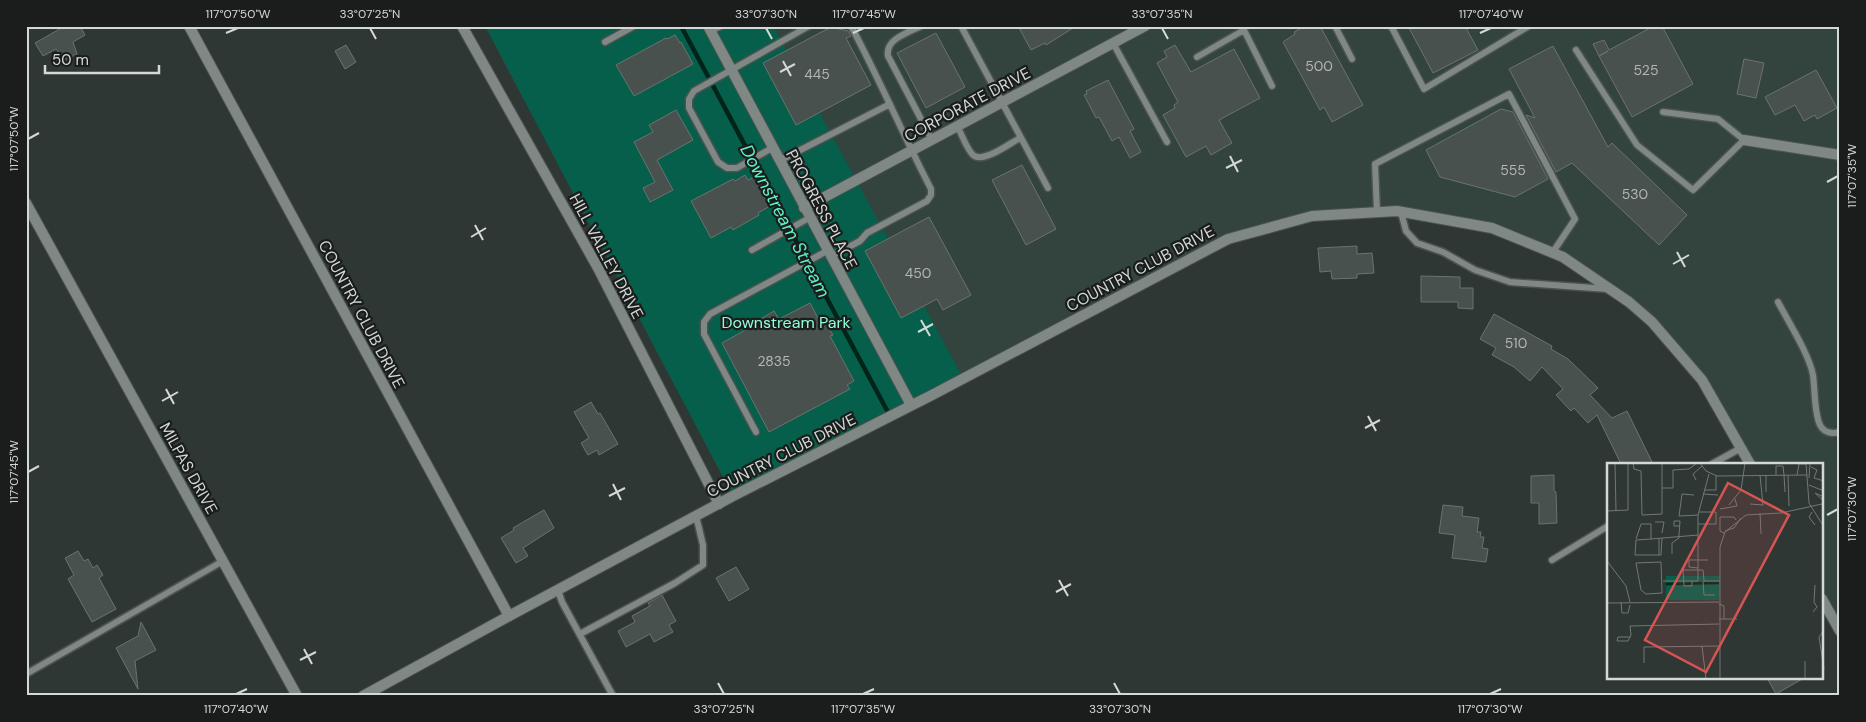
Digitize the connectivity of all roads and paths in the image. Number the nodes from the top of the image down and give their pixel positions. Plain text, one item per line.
1 (189, 26) edge
2 (462, 26) edge
3 (634, 26) edge
4 (721, 26) edge
5 (809, 26) edge
6 (851, 26) edge
7 (921, 26) edge
8 (961, 26) edge
9 (1335, 26) edge
10 (1391, 26) edge
11 (1529, 26) edge
12 (1142, 27) edge
13 (1243, 28) edge
14 (709, 29) edge
15 (605, 42) dead end
16 (1113, 43) junction
17 (1576, 50) dead end
18 (1197, 57) dead end
19 (1352, 59) dead end
20 (731, 70) junction
21 (1272, 86) dead end
22 (1002, 103) junction
23 (890, 104) junction
24 (1663, 112) dead end
25 (958, 126) junction
26 (1020, 138) junction
27 (932, 140) junction
28 (1744, 140) junction
29 (1167, 142) dead end
30 (772, 148) junction
31 (911, 151) junction
32 (1840, 155) edge
33 (779, 161) junction
34 (1048, 188) dead end
35 (26, 202) edge
36 (804, 208) junction
37 (1377, 212) junction
38 (1401, 212) junction
39 (809, 218) junction
40 (752, 250) dead end
41 (1553, 252) junction
42 (829, 254) junction
43 (1612, 290) junction
44 (1778, 302) dead end
45 (911, 406) junction
46 (756, 432) dead end
47 (1840, 432) edge
48 (1740, 448) junction
49 (1714, 463) edge
50 (1749, 463) edge
51 (719, 504) junction
52 (696, 516) junction
53 (1607, 527) edge
54 (1552, 560) dead end
55 (223, 561) junction
56 (558, 590) junction
57 (1824, 603) edge
58 (509, 616) junction
59 (1840, 631) edge
60 (580, 634) junction
61 (26, 674) edge
62 (297, 696) edge
63 (363, 696) edge
64 (613, 696) edge

1 - 58 street, COUNTRY CLUB DRIVE
2 - 51 street, HILL VALLEY DRIVE
3 - 15 lane
4 - 14 lane
5 - 20 lane
6 - 23 lane
7 - 27 lane
8 - 22 lane
9 - 19 lane
10 - 11 lane
12 - 16 street, CORPORATE DRIVE
13 - 18 lane
13 - 21 lane
14 - 20 street, PROGRESS PLACE
16 - 22 street, CORPORATE DRIVE
16 - 29 lane
17 - 28 lane
20 - 30 street, PROGRESS PLACE
20 - 30 lane
22 - 25 street, CORPORATE DRIVE
22 - 26 lane
23 - 31 lane
23 - 33 lane
24 - 28 lane
25 - 26 lane
25 - 27 street, CORPORATE DRIVE
26 - 34 lane
27 - 31 street, CORPORATE DRIVE
28 - 32 street
30 - 33 street, PROGRESS PLACE
31 - 36 street, CORPORATE DRIVE
31 - 42 lane
33 - 36 street, PROGRESS PLACE
35 - 55 street, MILPAS DRIVE
36 - 39 street, PROGRESS PLACE
37 - 38 street, COUNTRY CLUB DRIVE
37 - 41 lane
37 - 45 street, COUNTRY CLUB DRIVE
38 - 41 street, COUNTRY CLUB DRIVE
38 - 43 lane
39 - 40 lane
39 - 42 street, PROGRESS PLACE
41 - 43 street, COUNTRY CLUB DRIVE
42 - 45 street, PROGRESS PLACE
42 - 46 lane
43 - 48 street, COUNTRY CLUB DRIVE
44 - 47 lane
45 - 51 street, COUNTRY CLUB DRIVE
48 - 49 lane
48 - 50 street, COUNTRY CLUB DRIVE
51 - 52 street, COUNTRY CLUB DRIVE
52 - 56 street, COUNTRY CLUB DRIVE
52 - 60 lane
53 - 54 lane
55 - 61 lane
55 - 62 street, MILPAS DRIVE
56 - 58 street, COUNTRY CLUB DRIVE
56 - 60 lane
57 - 59 street
58 - 63 street, COUNTRY CLUB DRIVE
60 - 64 lane

